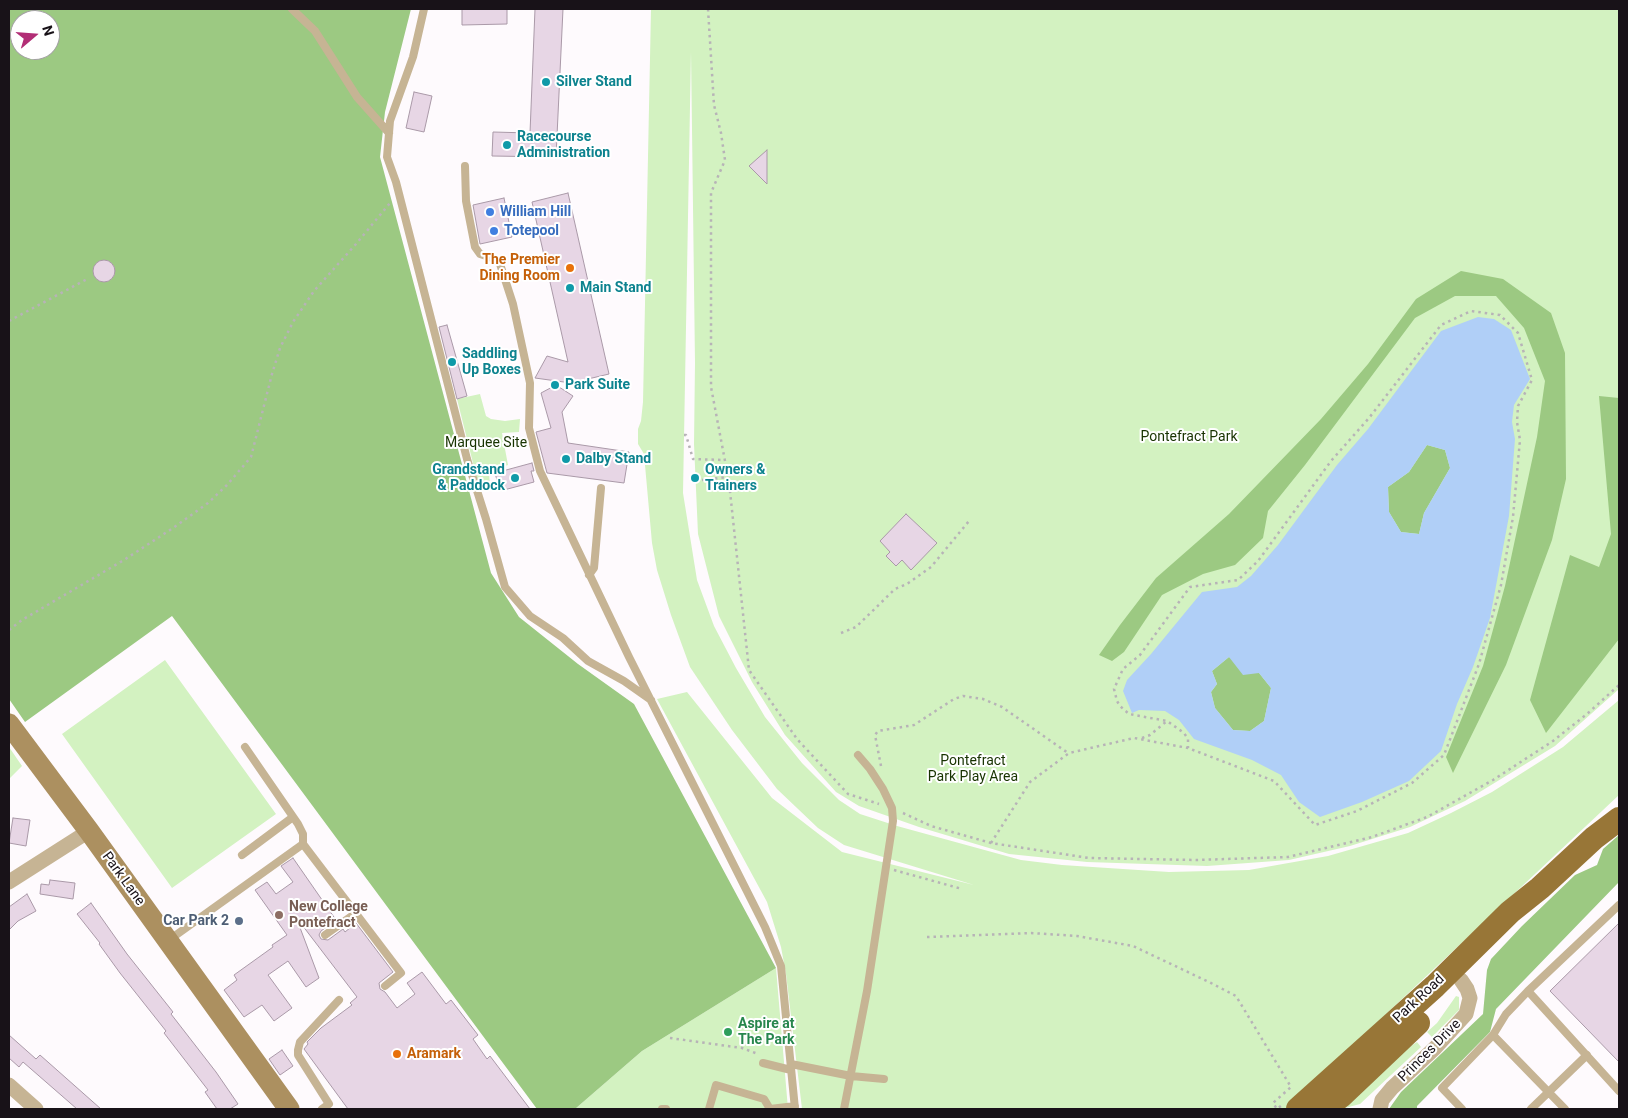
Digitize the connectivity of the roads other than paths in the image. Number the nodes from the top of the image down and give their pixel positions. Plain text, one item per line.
1 (292, 9) edge
2 (424, 9) edge
3 (389, 133) junction
4 (465, 166) dead end
5 (601, 488) dead end
6 (589, 575) junction
7 (652, 701) junction
8 (9, 724) edge
9 (245, 747) dead end
10 (858, 755) dead end
11 (1619, 809) edge
12 (293, 817) junction
13 (1619, 819) edge
14 (88, 831) junction
15 (1594, 838) junction
16 (303, 844) junction
17 (242, 855) dead end
18 (9, 882) edge
19 (1540, 888) junction
20 (1619, 905) edge
21 (356, 914) junction
22 (325, 935) dead end
23 (168, 941) junction
24 (1466, 980) junction
25 (385, 986) dead end
26 (1435, 986) junction
27 (1528, 992) junction
28 (340, 1000) dead end
29 (1493, 1034) junction
30 (1587, 1055) junction
31 (763, 1063) dead end
32 (791, 1067) junction
33 (851, 1076) junction
34 (1336, 1076) junction
35 (884, 1079) dead end
36 (9, 1084) edge
37 (1619, 1091) edge
38 (1548, 1092) junction
39 (1291, 1106) edge
40 (795, 1107) edge
41 (1332, 1107) edge
42 (36, 1109) edge
43 (289, 1109) edge
44 (322, 1109) edge
45 (662, 1109) edge
46 (666, 1109) edge
47 (709, 1109) edge
48 (770, 1109) edge
49 (844, 1109) edge
50 (1380, 1109) edge
51 (1462, 1109) edge
52 (1531, 1109) edge
53 (1565, 1109) edge

1 - 3 lane
2 - 3 lane
3 - 7 lane
4 - 6 lane
5 - 6 lane
6 - 7 lane
7 - 32 lane
8 - 14 main road, Park Lane
9 - 12 lane
10 - 33 lane
11 - 15 main road, Park Road
12 - 16 lane
12 - 17 lane
13 - 15 main road, Park Road
14 - 18 street
14 - 23 main road, Park Lane
15 - 19 main road, Park Road
16 - 21 lane
16 - 23 lane
19 - 24 main road, Park Road
19 - 26 main road, Park Road
20 - 27 lane
21 - 22 lane
21 - 25 lane
23 - 43 main road, Park Lane
24 - 26 main road
24 - 41 main road, Park Road
24 - 50 street, Princes Drive
26 - 34 main road, Park Road
27 - 29 lane
27 - 30 lane
28 - 44 lane
29 - 38 lane
29 - 51 lane
30 - 37 lane
30 - 38 lane
31 - 32 lane
32 - 33 lane
32 - 40 lane
33 - 35 lane
33 - 49 lane
34 - 39 main road, Park Road
34 - 41 street
36 - 42 street
38 - 52 lane
38 - 53 lane
40 - 48 lane
45 - 46 lane
47 - 48 lane

